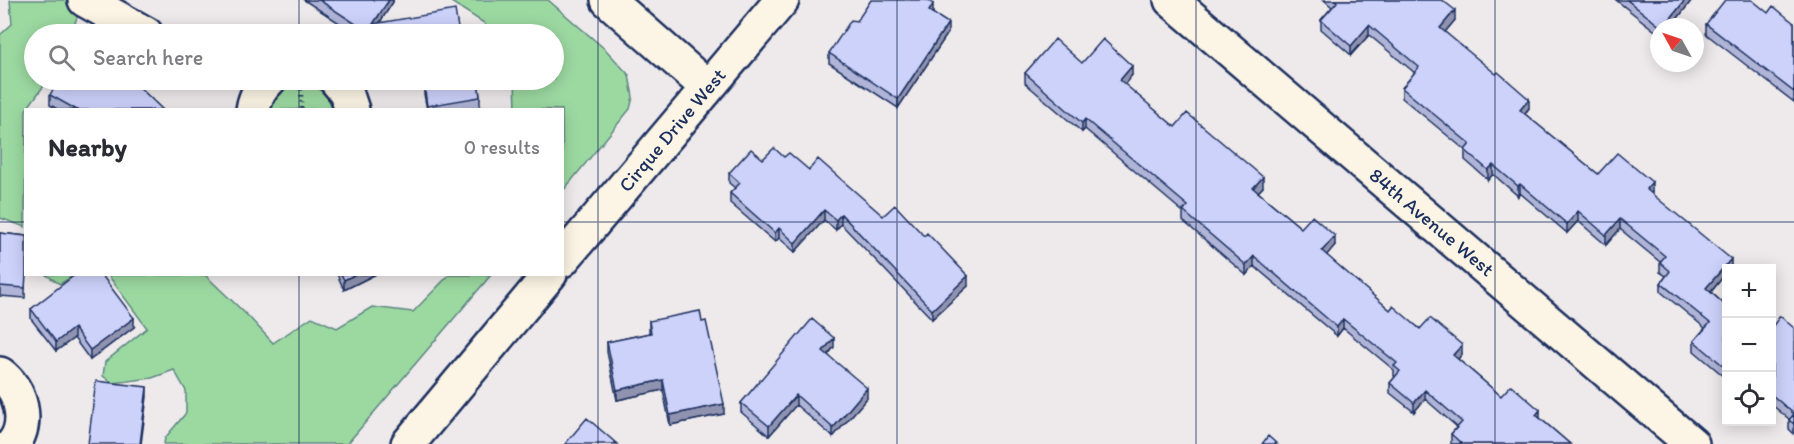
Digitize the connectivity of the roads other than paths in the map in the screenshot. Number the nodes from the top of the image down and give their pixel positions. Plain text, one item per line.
1 (85, 0) edge
2 (608, 0) edge
3 (782, 0) edge
4 (1171, 0) edge
5 (128, 24) edge
6 (707, 87) junction
7 (344, 90) edge
8 (351, 108) edge
9 (564, 258) edge
10 (548, 276) edge
11 (0, 374) edge
12 (13, 444) edge
13 (408, 444) edge
14 (1692, 444) edge

1 - 5 street
2 - 6 street
3 - 6 street, Cirque Drive West
4 - 14 street, 84th Avenue West
6 - 9 street, Cirque Drive West
7 - 8 street
10 - 13 street
11 - 12 street

